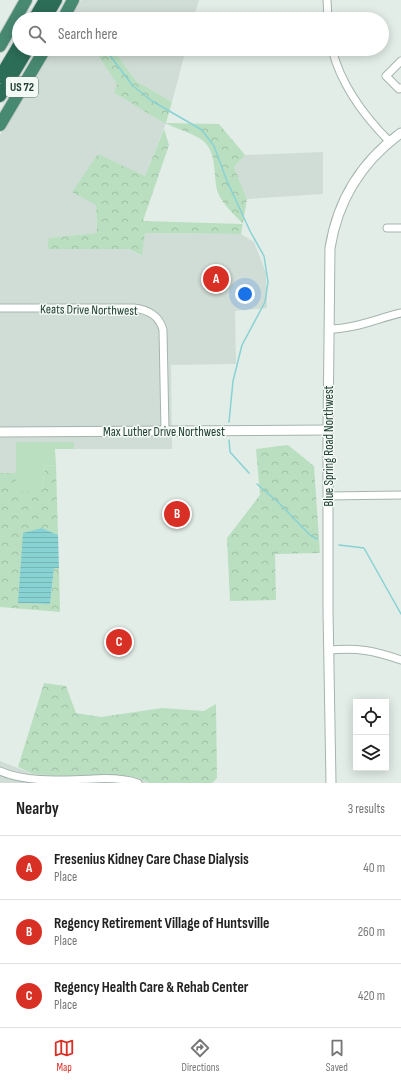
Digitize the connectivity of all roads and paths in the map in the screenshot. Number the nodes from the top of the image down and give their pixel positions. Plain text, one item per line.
1 (26, 0) edge
2 (45, 0) edge
3 (56, 0) edge
4 (73, 0) edge
5 (327, 0) edge
6 (19, 12) edge
7 (38, 12) edge
8 (49, 12) edge
9 (67, 12) edge
10 (328, 12) edge
11 (12, 25) edge
12 (0, 46) edge
13 (12, 56) edge
14 (24, 56) edge
15 (41, 56) edge
16 (334, 56) edge
17 (401, 61) edge
18 (0, 77) edge
19 (401, 88) edge
20 (0, 96) edge
21 (0, 125) edge
22 (401, 133) edge
23 (390, 142) junction
24 (387, 228) dead end
25 (401, 228) edge
26 (0, 308) edge
27 (401, 313) edge
28 (329, 329) junction
29 (328, 430) junction
30 (165, 431) junction
31 (0, 432) edge
32 (401, 495) edge
33 (328, 496) junction
34 (329, 650) junction
35 (401, 660) edge
36 (0, 771) edge
37 (138, 783) edge
38 (331, 783) edge

1 - 6 highway
2 - 7 highway
3 - 8 highway
4 - 9 highway
5 - 10 street
11 - 12 highway
13 - 18 highway
14 - 20 highway
15 - 21 highway, US 72
16 - 23 street
17 - 19 street
22 - 23 street, Blue Spring Road Northwest
23 - 28 street, Blue Spring Road Northwest
24 - 25 street
26 - 30 street, Keats Drive Northwest
27 - 28 street
28 - 29 street, Blue Spring Road Northwest
29 - 30 street, Max Luther Drive Northwest
29 - 33 street, Blue Spring Road Northwest
30 - 31 street, Max Luther Drive Northwest
32 - 33 street
33 - 34 street, Blue Spring Road Northwest
34 - 35 street
34 - 38 street, Blue Spring Road Northwest
36 - 37 street

